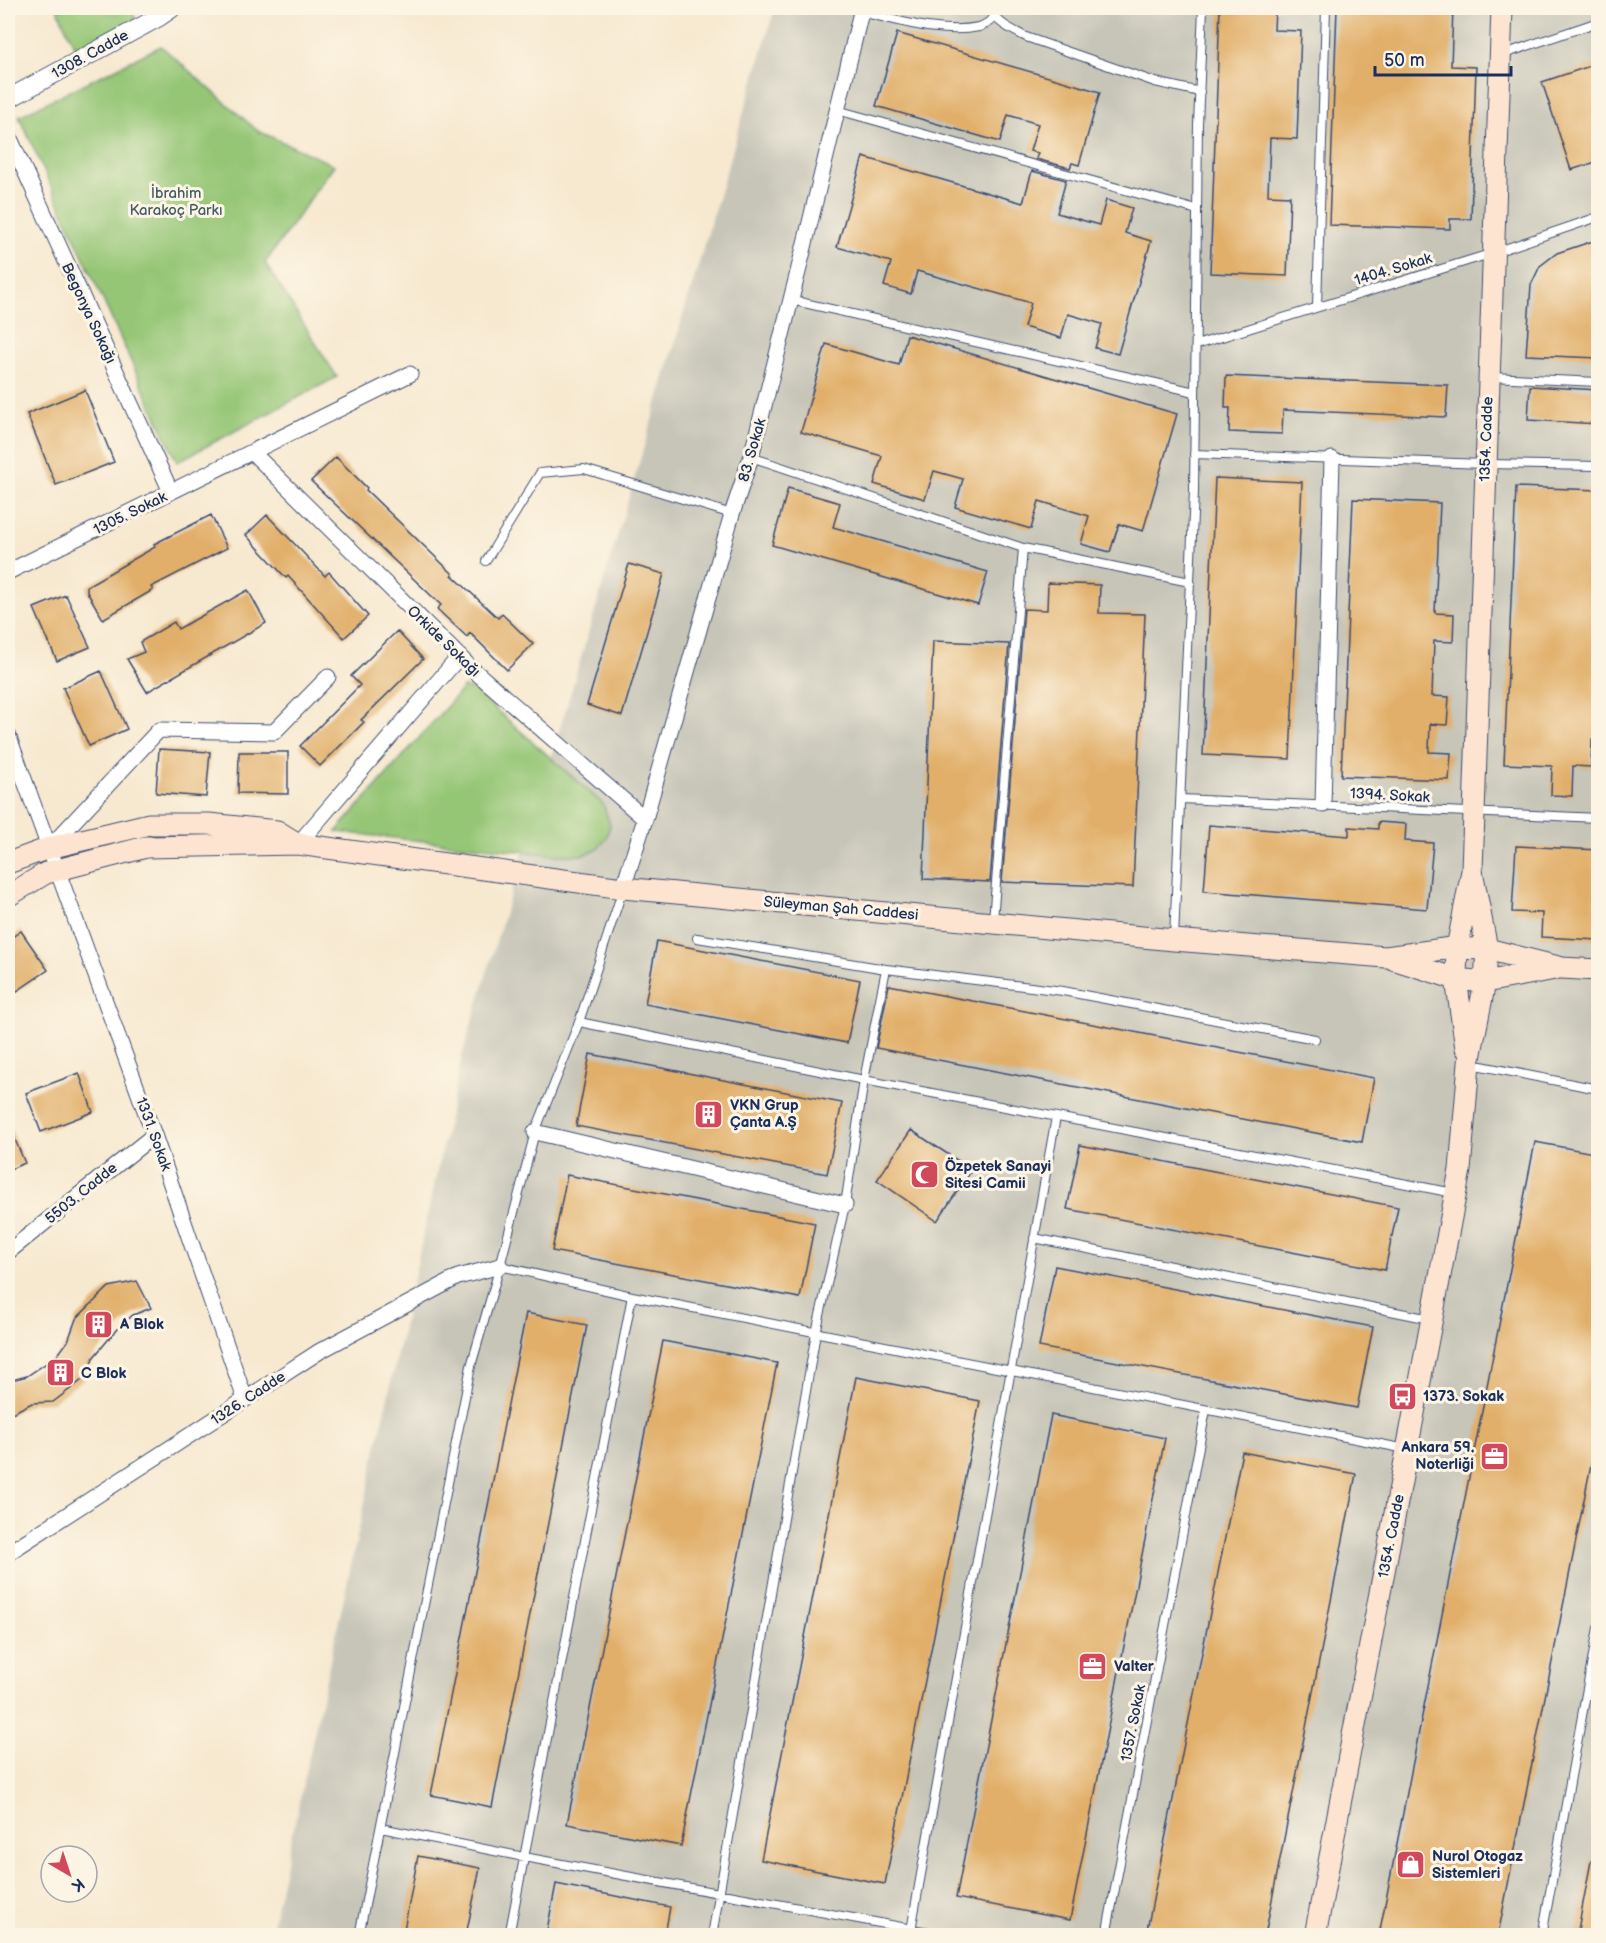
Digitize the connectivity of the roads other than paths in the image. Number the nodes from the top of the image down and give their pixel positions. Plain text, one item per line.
1 (989, 8) edge
2 (1203, 8) edge
3 (1326, 8) edge
4 (1502, 8) edge
5 (861, 10) edge
6 (161, 11) edge
7 (995, 18) junction
8 (1599, 22) edge
9 (1500, 56) junction
10 (1200, 92) junction
11 (8, 99) edge
12 (837, 110) junction
13 (8, 134) edge
14 (1197, 210) junction
15 (1599, 217) edge
16 (1493, 253) junction
17 (791, 300) junction
18 (1317, 307) junction
19 (1196, 345) junction
20 (410, 374) dead end
21 (1488, 377) junction
22 (1599, 382) edge
23 (1195, 392) junction
24 (252, 452) junction
25 (1194, 454) junction
26 (751, 457) junction
27 (1332, 459) junction
28 (1485, 464) junction
29 (1599, 465) edge
30 (171, 492) junction
31 (732, 514) junction
32 (1023, 548) junction
33 (486, 561) dead end
34 (8, 572) edge
35 (1190, 582) junction
36 (459, 657) junction
37 (328, 677) dead end
38 (8, 735) edge
39 (1180, 799) junction
40 (1323, 805) junction
41 (1474, 812) junction
42 (1599, 818) edge
43 (645, 819) junction
44 (298, 844) junction
45 (49, 848) junction
46 (8, 863) edge
47 (58, 870) junction
48 (1472, 871) junction
49 (623, 888) junction
50 (8, 896) edge
51 (993, 923) junction
52 (697, 938) dead end
53 (1174, 940) junction
54 (1456, 948) junction
55 (1487, 949) junction
56 (1386, 957) junction
57 (1562, 968) junction
58 (886, 969) junction
59 (1599, 970) edge
60 (1456, 979) junction
61 (1485, 982) junction
62 (579, 1022) junction
63 (1315, 1039) dead end
64 (1469, 1063) junction
65 (864, 1080) junction
66 (1599, 1089) edge
67 (1056, 1117) junction
68 (535, 1132) junction
69 (154, 1135) junction
70 (1456, 1194) junction
71 (845, 1205) junction
72 (1034, 1238) junction
73 (8, 1252) edge
74 (500, 1266) junction
75 (632, 1296) junction
76 (1432, 1319) junction
77 (816, 1333) junction
78 (1010, 1371) junction
79 (245, 1399) junction
80 (1206, 1410) junction
81 (1407, 1450) junction
82 (8, 1553) edge
83 (1599, 1628) edge
84 (381, 1828) junction
85 (524, 1857) junction
86 (720, 1893) junction
87 (911, 1932) edge
88 (359, 1935) edge
89 (509, 1935) edge
90 (712, 1935) edge
91 (950, 1935) edge
92 (1106, 1935) edge
93 (1315, 1935) edge
94 (1542, 1935) edge

1 - 7 lane
2 - 10 lane
3 - 18 lane
4 - 9 main road, 1354. Cadde
5 - 7 lane
5 - 12 street, 83. Sokak
6 - 11 street, 1308. Cadde
7 - 10 lane
8 - 9 lane
9 - 16 main road, 1354. Cadde
10 - 14 lane
12 - 14 lane
12 - 17 street, 83. Sokak
13 - 30 street, Begonya Sokağı
14 - 19 lane
15 - 16 lane, 1404. Sokak
16 - 18 lane, 1404. Sokak
16 - 21 main road, 1354. Cadde
17 - 23 lane
17 - 26 street, 83. Sokak
18 - 19 lane, 1404. Sokak
19 - 23 lane
20 - 24 street, 1305. Sokak
21 - 22 lane
21 - 28 main road, 1354. Cadde
23 - 25 lane
24 - 30 street, 1305. Sokak
24 - 36 street, Orkide Sokağı
25 - 27 lane
25 - 35 lane
26 - 31 street, 83. Sokak
26 - 32 lane
27 - 28 lane
27 - 40 street
28 - 29 lane
28 - 41 main road, 1354. Cadde
30 - 34 street, 1305. Sokak
31 - 33 lane
31 - 43 street, 83. Sokak
32 - 35 lane
32 - 51 lane
35 - 39 lane
36 - 43 street, Orkide Sokağı
36 - 44 street
37 - 45 street
38 - 45 street, 1331. Sokak
39 - 40 lane, 1394. Sokak
39 - 53 lane
40 - 41 lane, 1394. Sokak
41 - 42 lane, 1394. Sokak
41 - 48 main road, 1354. Cadde
43 - 49 street, 83. Sokak
44 - 45 main road, Süleyman Şah Caddesi
44 - 47 main road, Süleyman Şah Caddesi
44 - 49 main road, Süleyman Şah Caddesi
45 - 46 main road, Süleyman Şah Caddesi
45 - 47 street, 1331. Sokak
47 - 50 main road, Süleyman Şah Caddesi
47 - 69 street, 1331. Sokak
48 - 54 main road, 1354. Cadde
48 - 55 main road, 1354. Cadde
49 - 51 main road, Süleyman Şah Caddesi
49 - 62 lane
51 - 53 main road, Süleyman Şah Caddesi
52 - 58 lane
53 - 56 main road, Süleyman Şah Caddesi
54 - 55 main road
54 - 56 main road
54 - 60 main road, 1354. Cadde
55 - 57 main road
55 - 61 main road, 1354. Cadde
56 - 60 main road
57 - 59 main road
57 - 61 main road
58 - 63 lane
58 - 65 lane
60 - 61 main road
60 - 64 main road, 1354. Cadde
61 - 64 main road, 1354. Cadde
62 - 65 lane
62 - 68 lane
64 - 66 lane
64 - 70 main road, 1354. Cadde
65 - 67 lane
65 - 71 lane
67 - 70 lane
67 - 72 lane
68 - 71 street
68 - 74 lane
69 - 73 street, 5503. Cadde
69 - 79 street, 1331. Sokak
70 - 76 main road, 1354. Cadde
71 - 77 lane
72 - 76 lane
72 - 78 lane
74 - 75 lane
74 - 79 street, 1326. Cadde
74 - 84 lane
75 - 77 lane
75 - 85 lane
76 - 81 main road, 1354. Cadde
77 - 78 lane
77 - 86 lane
78 - 80 lane
78 - 87 lane
79 - 82 street, 1326. Cadde
80 - 81 lane
80 - 92 lane, 1357. Sokak
81 - 93 main road, 1354. Cadde
83 - 94 lane
84 - 85 lane
84 - 88 lane
85 - 86 lane
85 - 89 lane
86 - 87 lane
86 - 90 lane
87 - 91 lane

